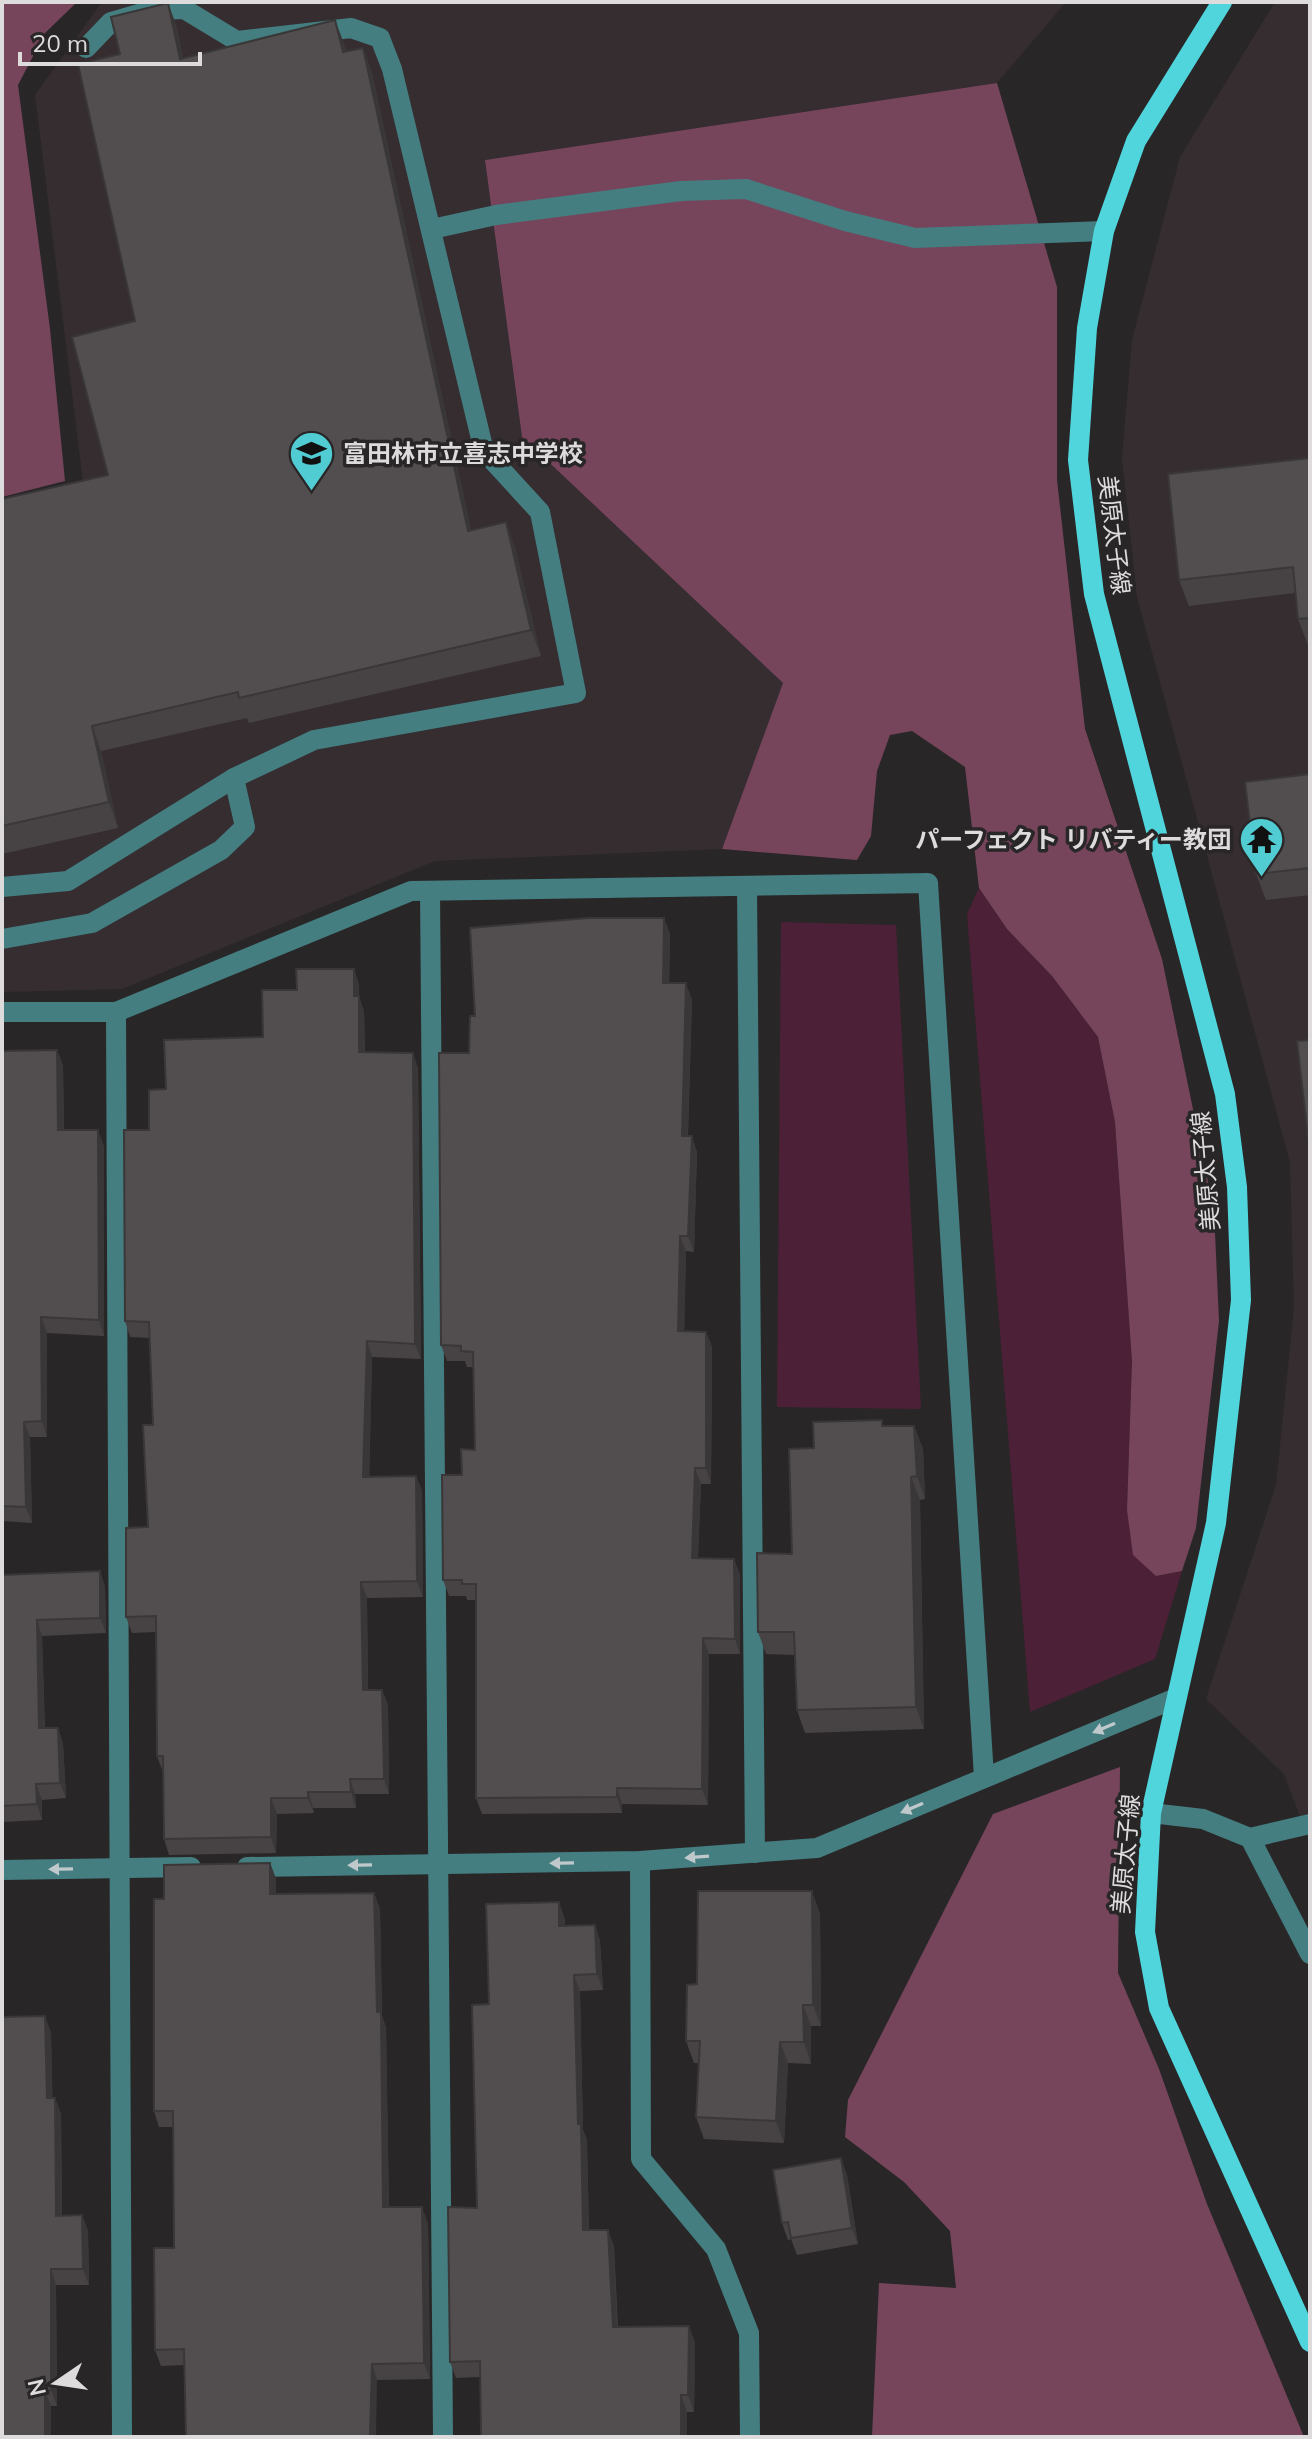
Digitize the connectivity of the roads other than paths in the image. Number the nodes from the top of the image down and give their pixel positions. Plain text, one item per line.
1 (1222, 2) edge
2 (86, 48) dead end
3 (432, 229) junction
4 (1104, 231) junction
5 (234, 778) junction
6 (747, 886) junction
7 (2, 887) edge
8 (430, 891) junction
9 (2, 939) edge
10 (2, 1012) edge
11 (116, 1012) junction
12 (1176, 1698) junction
13 (984, 1777) junction
14 (1151, 1813) junction
15 (1310, 1824) edge
16 (1250, 1838) junction
17 (755, 1853) junction
18 (640, 1861) junction
19 (438, 1865) junction
20 (120, 1868) junction
21 (2, 1870) edge
22 (1310, 1954) edge
23 (1310, 2342) edge
24 (122, 2437) edge
25 (443, 2437) edge
26 (750, 2437) edge

1 - 4 main road, 美原太子線
2 - 3 street
3 - 4 street
3 - 5 street
4 - 12 main road, 美原太子線
5 - 7 street
5 - 9 street
6 - 8 street
6 - 13 street
6 - 17 street
8 - 11 street
8 - 19 street
10 - 11 street
11 - 20 street
12 -> 13 street
12 - 14 main road, 美原太子線
13 -> 17 street
14 - 16 street
14 - 23 main road, 美原太子線
15 - 16 street
16 - 22 street
17 -> 18 street
18 -> 19 street
18 - 26 street
19 -> 20 street
19 - 25 street
20 -> 21 street
20 - 24 street

